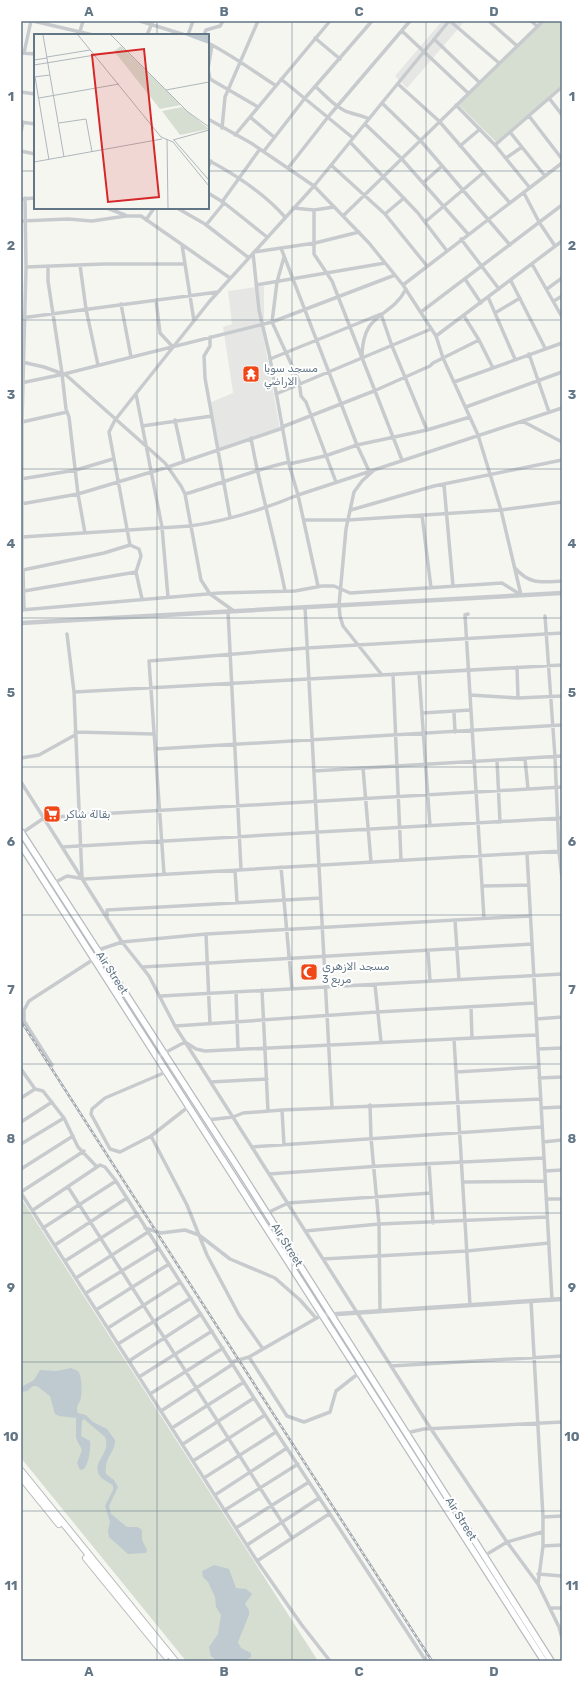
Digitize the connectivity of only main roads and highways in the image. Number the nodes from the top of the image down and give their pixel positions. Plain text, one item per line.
1 (21, 832) edge
2 (21, 846) edge
3 (21, 1471) edge
4 (21, 1478) edge
5 (170, 1661) edge
6 (175, 1661) edge
7 (544, 1661) edge
8 (551, 1661) edge

1 - 8 main road, Air Street
2 - 7 main road, Air Street
3 - 6 highway
4 - 5 highway

